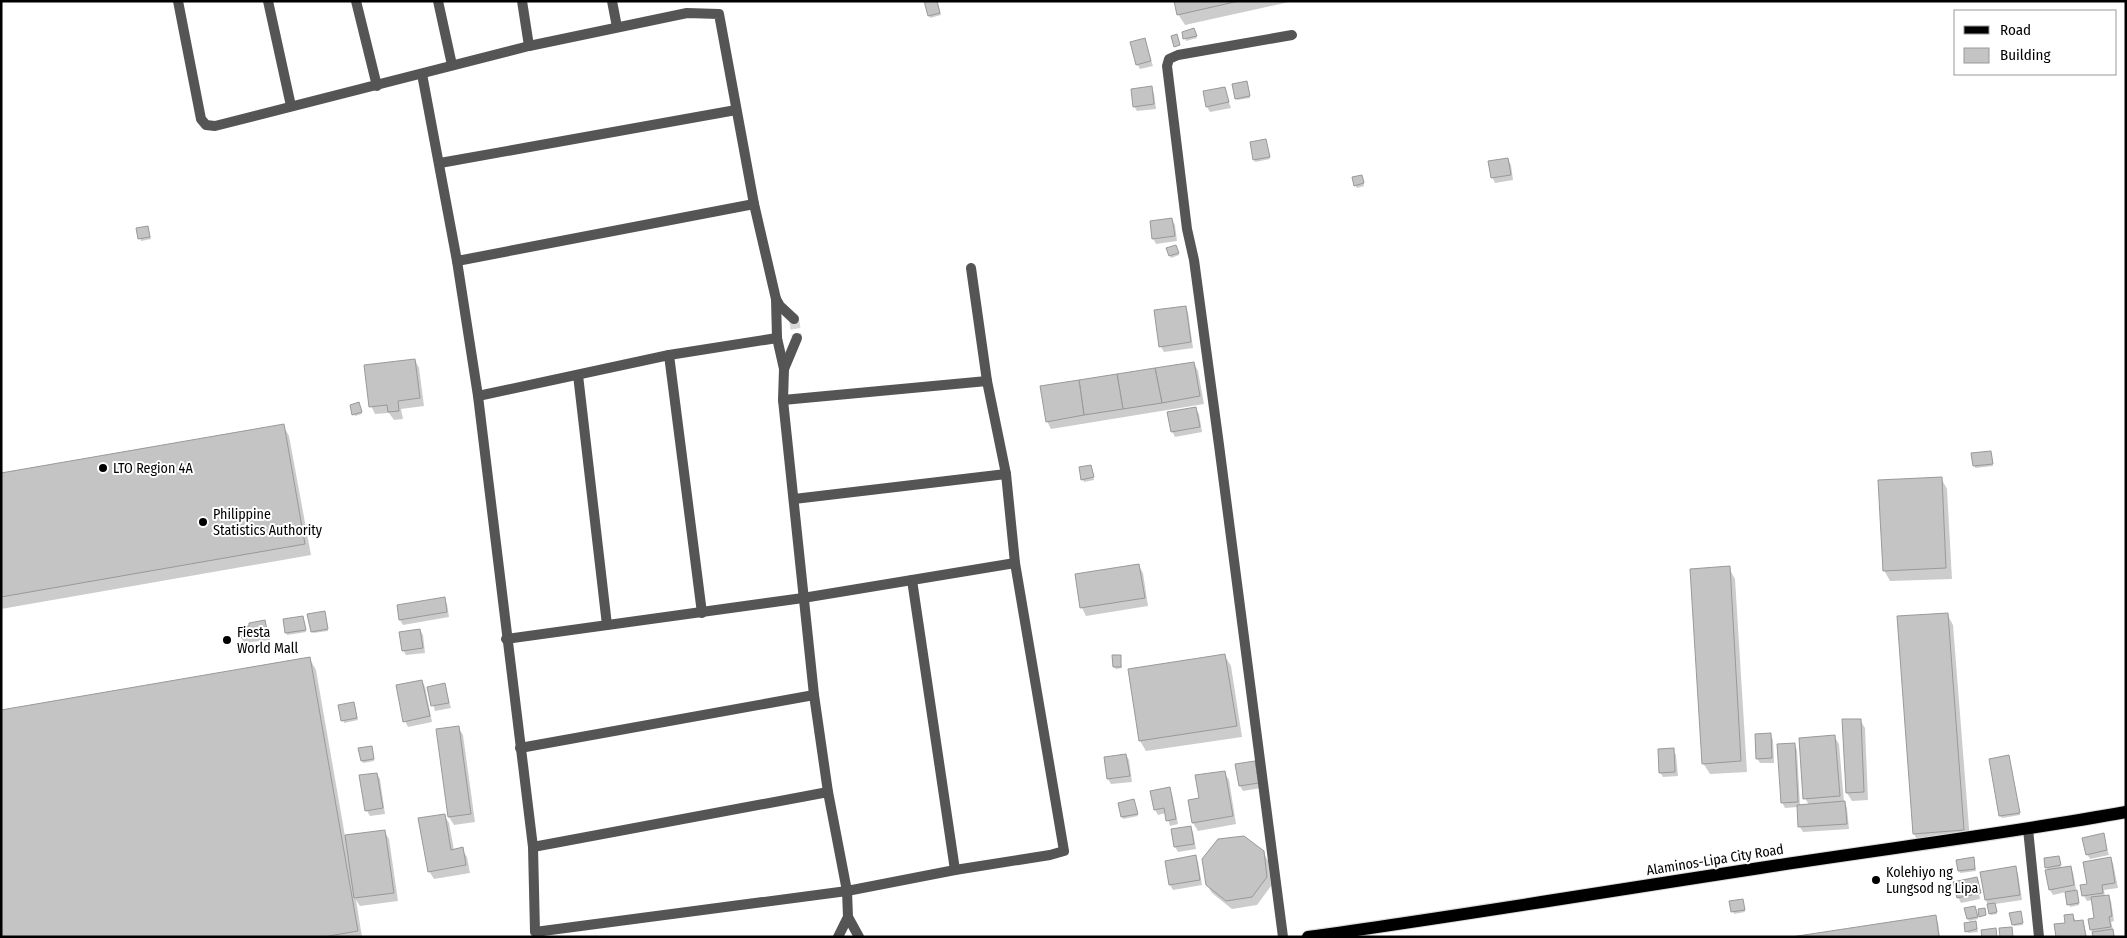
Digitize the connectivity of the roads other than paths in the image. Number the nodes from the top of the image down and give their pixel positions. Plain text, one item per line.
1 (178, 1) edge
2 (268, 1) edge
3 (356, 1) edge
4 (438, 1) edge
5 (522, 1) edge
6 (612, 1) edge
7 (684, 1) edge
8 (687, 13) junction
9 (617, 26) junction
10 (1292, 35) dead end
11 (529, 46) junction
12 (452, 65) junction
13 (422, 74) junction
14 (377, 86) junction
15 (291, 106) junction
16 (736, 110) junction
17 (440, 164) junction
18 (754, 204) junction
19 (457, 261) junction
20 (970, 268) dead end
21 (776, 299) junction
22 (794, 319) tunnel mouth
23 (777, 338) junction
24 (797, 338) tunnel mouth
25 (669, 356) junction
26 (784, 370) junction
27 (578, 374) junction
28 (987, 381) junction
29 (478, 396) junction
30 (783, 400) junction
31 (1006, 474) junction
32 (794, 499) junction
33 (1015, 563) junction
34 (912, 580) junction
35 (803, 598) junction
36 (702, 613) junction
37 (607, 625) junction
38 (506, 639) junction
39 (814, 695) junction
40 (520, 748) junction
41 (828, 792) junction
42 (2126, 812) edge
43 (2028, 829) junction
44 (533, 847) junction
45 (955, 870) junction
46 (846, 891) junction
47 (848, 917) junction
48 (838, 937) edge
49 (859, 937) edge
50 (1283, 937) edge
51 (1308, 937) edge
52 (2039, 937) edge

1 - 15 street
2 - 15 street
3 - 14 street
4 - 12 street
5 - 11 street
6 - 9 street
7 - 8 street
8 - 9 street
8 - 16 street
9 - 11 street
10 - 50 street
11 - 12 street
12 - 13 street
13 - 14 street
13 - 17 street
14 - 15 street
16 - 17 street
16 - 18 street
17 - 19 street
18 - 19 street
18 - 21 street
19 - 29 street
20 - 28 street
21 - 22 street
21 - 23 street
23 - 25 street
23 - 26 street
24 - 26 street
25 - 27 street
25 - 36 street
26 - 30 street
27 - 29 street
27 - 37 street
28 - 30 street
28 - 31 street
29 - 38 street
30 - 32 street
31 - 32 street
31 - 33 street
32 - 35 street
33 - 34 street
33 - 45 street
34 - 35 street
34 - 45 street
35 - 36 street
35 - 39 street
36 - 37 street
37 - 38 street
38 - 40 street
39 - 40 street
39 - 41 street
40 - 44 street
41 - 44 street
41 - 46 street
42 - 43 main road, Alaminos-Lipa City Road
43 - 51 main road, Alaminos-Lipa City Road
43 - 52 street
44 - 46 street
45 - 46 street
46 - 47 street
47 - 48 street
47 - 49 street

